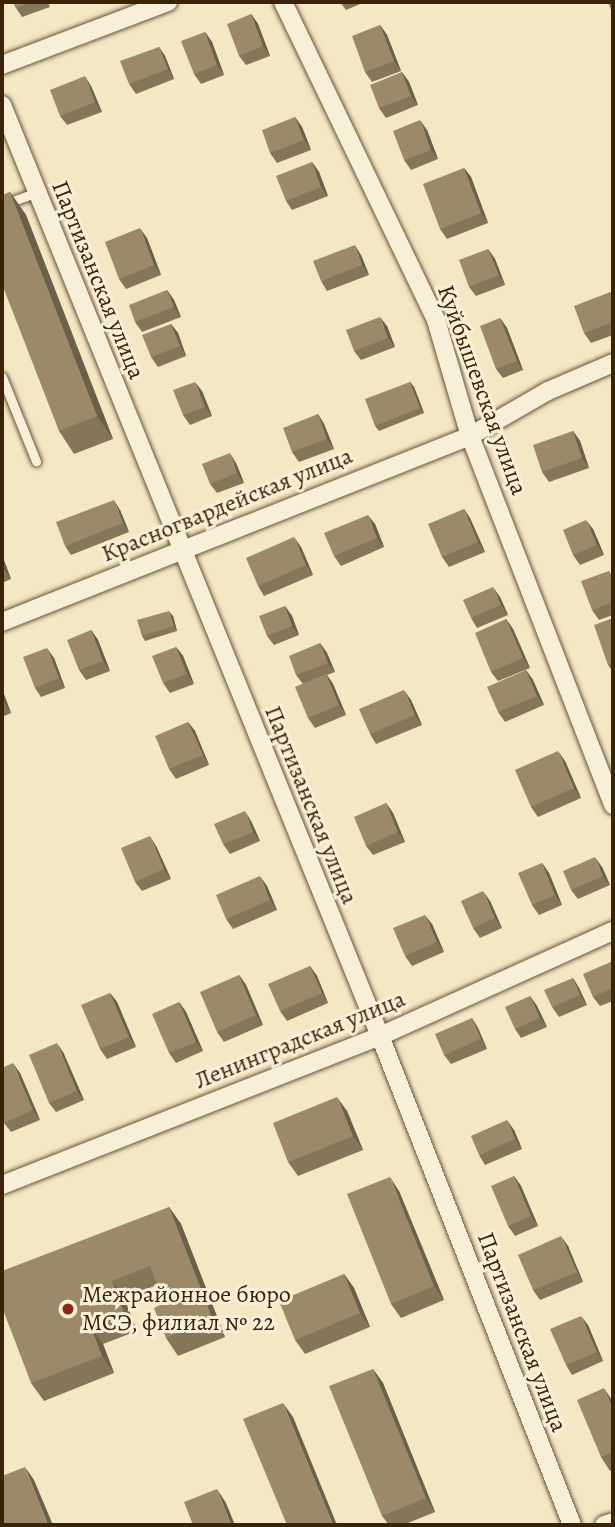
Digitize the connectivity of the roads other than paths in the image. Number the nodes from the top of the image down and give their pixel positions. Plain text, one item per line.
1 (168, 2) edge
2 (283, 2) edge
3 (2, 65) edge
4 (2, 105) edge
5 (37, 192) junction
6 (2, 205) edge
7 (613, 363) edge
8 (2, 377) edge
9 (470, 436) junction
10 (36, 461) dead end
11 (180, 549) junction
12 (2, 622) edge
13 (613, 805) edge
14 (613, 930) edge
15 (380, 1036) junction
16 (2, 1185) edge
17 (613, 1522) edge
18 (572, 1525) edge
19 (604, 1525) edge

1 - 3 street
2 - 9 street, Куйбышевская улица
4 - 5 street, Партизанская улица
5 - 6 lane
5 - 11 street, Партизанская улица
7 - 9 street, Красногвардейская улица
8 - 10 lane
9 - 11 street, Красногвардейская улица
9 - 13 street, Куйбышевская улица
11 - 12 street, Красногвардейская улица
11 - 15 street, Партизанская улица
14 - 15 street, Ленинградская улица
15 - 16 street, Ленинградская улица
15 - 18 street, Партизанская улица
17 - 19 street

